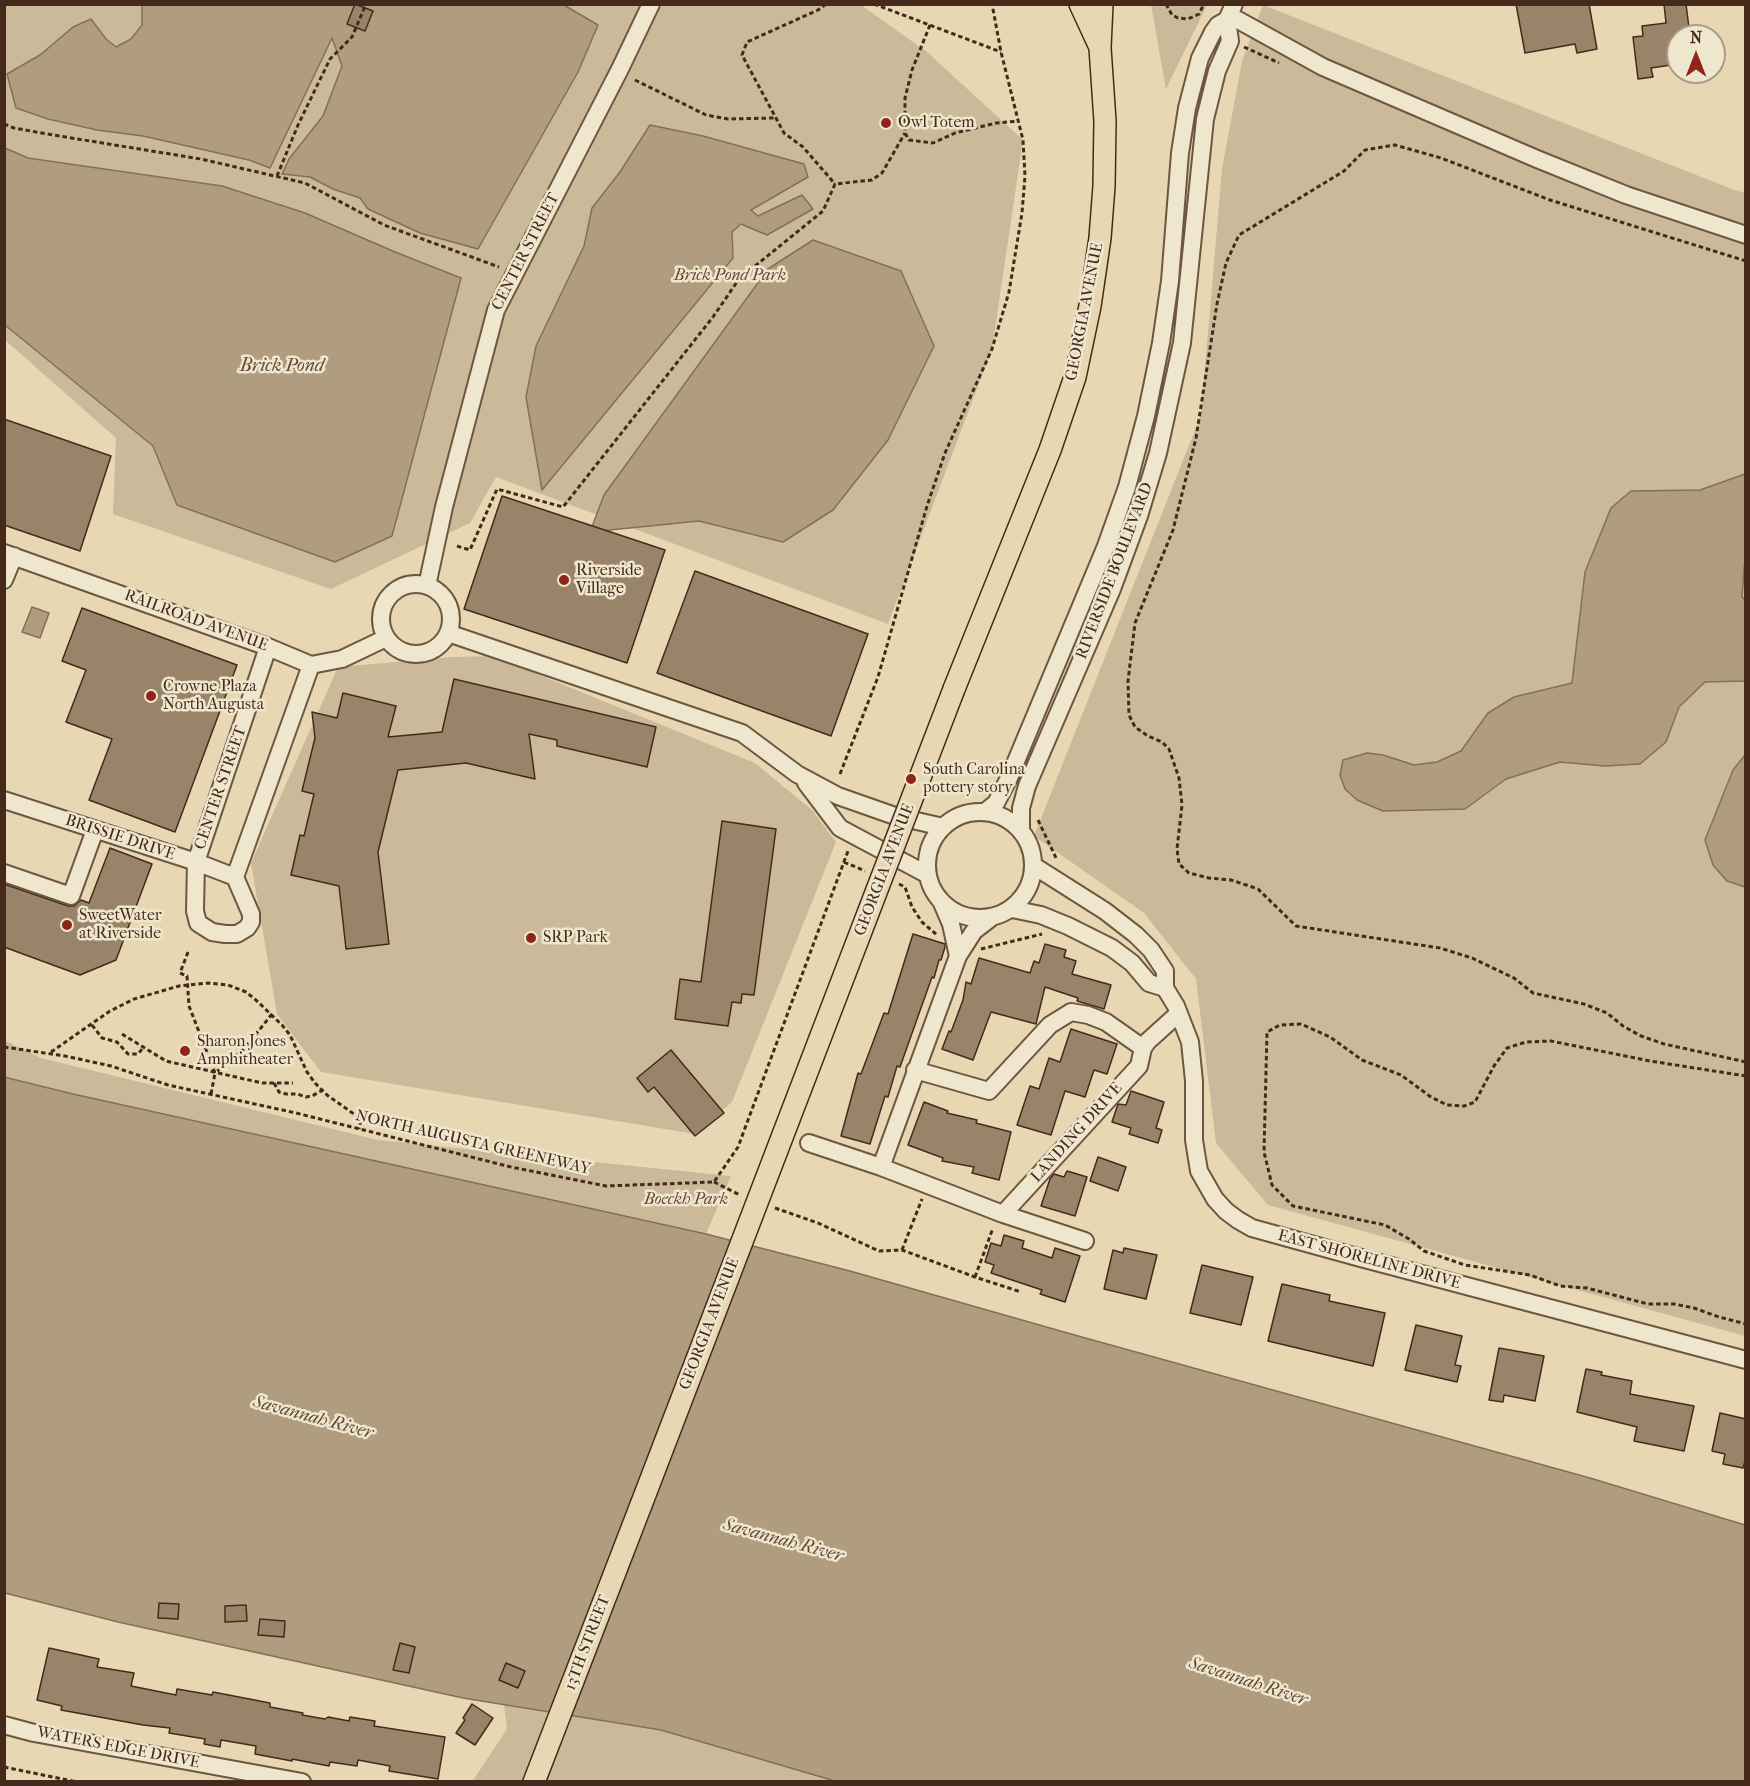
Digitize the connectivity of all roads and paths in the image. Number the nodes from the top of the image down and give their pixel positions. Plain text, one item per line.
1 (366, 4) edge
2 (651, 4) edge
3 (826, 4) edge
4 (874, 4) edge
5 (992, 4) edge
6 (1080, 4) edge
7 (1102, 4) edge
8 (1166, 4) edge
9 (1204, 4) edge
10 (1230, 13) edge
11 (930, 25) junction
12 (1100, 48) junction
13 (1001, 52) junction
14 (635, 80) dead end
15 (775, 118) junction
16 (1019, 121) junction
17 (4, 124) edge
18 (905, 134) junction
19 (909, 140) junction
20 (900, 141) junction
21 (277, 176) junction
22 (835, 184) junction
23 (1746, 235) edge
24 (1746, 261) edge
25 (507, 270) dead end
26 (458, 546) dead end
27 (9, 554) edge
28 (4, 580) edge
29 (427, 586) junction
30 (448, 633) junction
31 (386, 638) junction
32 (268, 647) junction
33 (311, 665) junction
34 (797, 774) junction
35 (840, 774) dead end
36 (4, 800) edge
37 (985, 812) junction
38 (1035, 815) dead end
39 (943, 827) junction
40 (95, 830) junction
41 (1021, 831) junction
42 (853, 834) junction
43 (196, 862) junction
44 (1059, 863) dead end
45 (1034, 866) junction
46 (4, 873) edge
47 (928, 875) junction
48 (235, 877) junction
49 (942, 902) junction
50 (1012, 909) junction
51 (991, 918) junction
52 (188, 952) dead end
53 (958, 956) junction
54 (188, 985) junction
55 (1165, 988) junction
56 (1179, 1013) junction
57 (272, 1014) junction
58 (92, 1025) junction
59 (122, 1034) dead end
60 (4, 1047) edge
61 (143, 1048) junction
62 (1143, 1048) junction
63 (50, 1053) junction
64 (1746, 1062) edge
65 (915, 1070) junction
66 (215, 1072) junction
67 (1746, 1076) edge
68 (274, 1083) junction
69 (293, 1083) dead end
70 (323, 1090) junction
71 (211, 1095) junction
72 (360, 1129) junction
73 (809, 1143) dead end
74 (881, 1167) junction
75 (714, 1182) junction
76 (745, 1197) dead end
77 (922, 1199) dead end
78 (766, 1204) dead end
79 (998, 1220) junction
80 (1085, 1241) dead end
81 (902, 1251) junction
82 (975, 1277) junction
83 (1021, 1292) dead end
84 (1746, 1324) edge
85 (1746, 1360) edge
86 (641, 1505) joint
87 (4, 1725) edge
88 (4, 1767) edge
89 (77, 1782) edge
90 (302, 1782) edge
91 (534, 1782) edge

1 - 21 path
2 - 29 street, CENTER STREET
3 - 15 path
4 - 11 path
5 - 13 path
6 - 12 main road, GEORGIA AVENUE
7 - 12 main road, GEORGIA AVENUE
8 - 9 path
10 - 23 street
10 - 37 street, RIVERSIDE BOULEVARD
10 - 41 street, RIVERSIDE BOULEVARD
11 - 13 path
11 - 18 path
12 - 86 main road, GEORGIA AVENUE, bridge
13 - 16 path
14 - 15 path
15 - 22 path
16 - 19 path
16 - 35 path
17 - 21 path
18 - 19 path
18 - 20 path
19 - 20 path
20 - 22 path
21 - 25 path
22 - 26 path
24 - 64 path
27 - 28 street
27 - 32 street, RAILROAD AVENUE
29 - 30 street
29 - 31 street
30 - 31 street
30 - 34 street
31 - 33 street
32 - 33 street, RAILROAD AVENUE
32 - 43 street, CENTER STREET
33 - 48 street
34 - 39 street
34 - 42 street
36 - 40 street, BRISSIE DRIVE
37 - 39 street
37 - 41 street
38 - 44 path
39 - 47 street
40 - 43 street, BRISSIE DRIVE
40 - 46 street
41 - 45 street
42 - 47 street
42 - 75 path
43 - 48 street, BRISSIE DRIVE
43 - 48 street, CENTER STREET
45 - 50 street
45 - 55 street
47 - 49 street
49 - 51 street
49 - 53 street
50 - 51 street
50 - 55 street
51 - 53 street
52 - 54 path
53 - 65 street
54 - 57 path
54 - 58 path
54 - 66 path
55 - 56 street, EAST SHORELINE DRIVE
56 - 62 street, LANDING DRIVE
56 - 85 street, EAST SHORELINE DRIVE
57 - 66 path
57 - 70 path
58 - 61 path
58 - 63 path
59 - 61 path
60 - 63 path, NORTH AUGUSTA GREENEWAY
61 - 66 path
62 - 65 street
62 - 79 street, LANDING DRIVE
63 - 71 path, NORTH AUGUSTA GREENEWAY
65 - 74 street
66 - 68 path
66 - 71 path
67 - 84 path
68 - 69 path
68 - 70 path
70 - 72 path
71 - 72 path, NORTH AUGUSTA GREENEWAY
72 - 75 path, NORTH AUGUSTA GREENEWAY
73 - 74 street
74 - 79 street
75 - 76 path
77 - 81 path
78 - 81 path
79 - 80 street
79 - 82 path
81 - 82 path
82 - 83 path
86 - 91 main road, 13TH STREET
87 - 90 street, WATERS EDGE DRIVE
88 - 89 path

